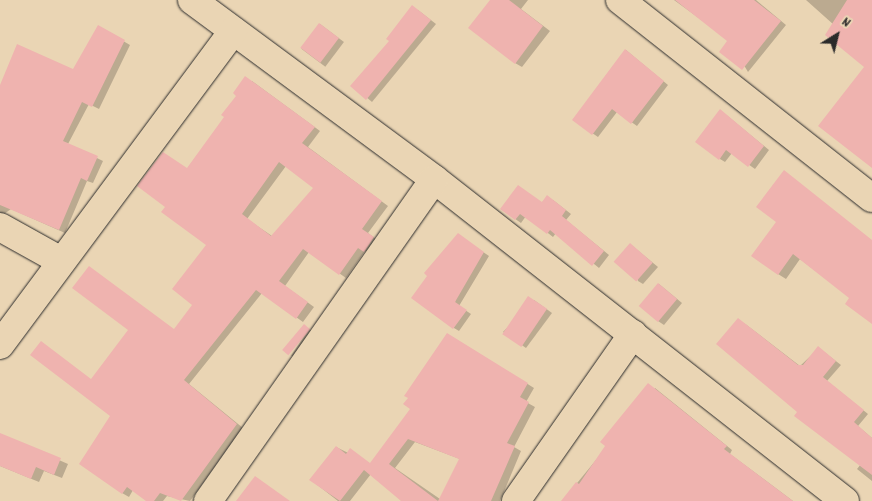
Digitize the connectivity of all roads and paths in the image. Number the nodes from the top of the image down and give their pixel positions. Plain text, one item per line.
1 (192, 0) edge
2 (620, 0) edge
3 (233, 31) junction
4 (434, 179) junction
5 (872, 198) edge
6 (0, 227) edge
7 (61, 261) junction
8 (633, 334) junction
9 (0, 345) edge
10 (208, 501) edge
11 (516, 501) edge
12 (845, 501) edge

1 - 3 street
2 - 5 street
3 - 4 street
3 - 7 street
4 - 8 street
4 - 10 street
6 - 7 street
7 - 9 street
8 - 11 street
8 - 12 street

